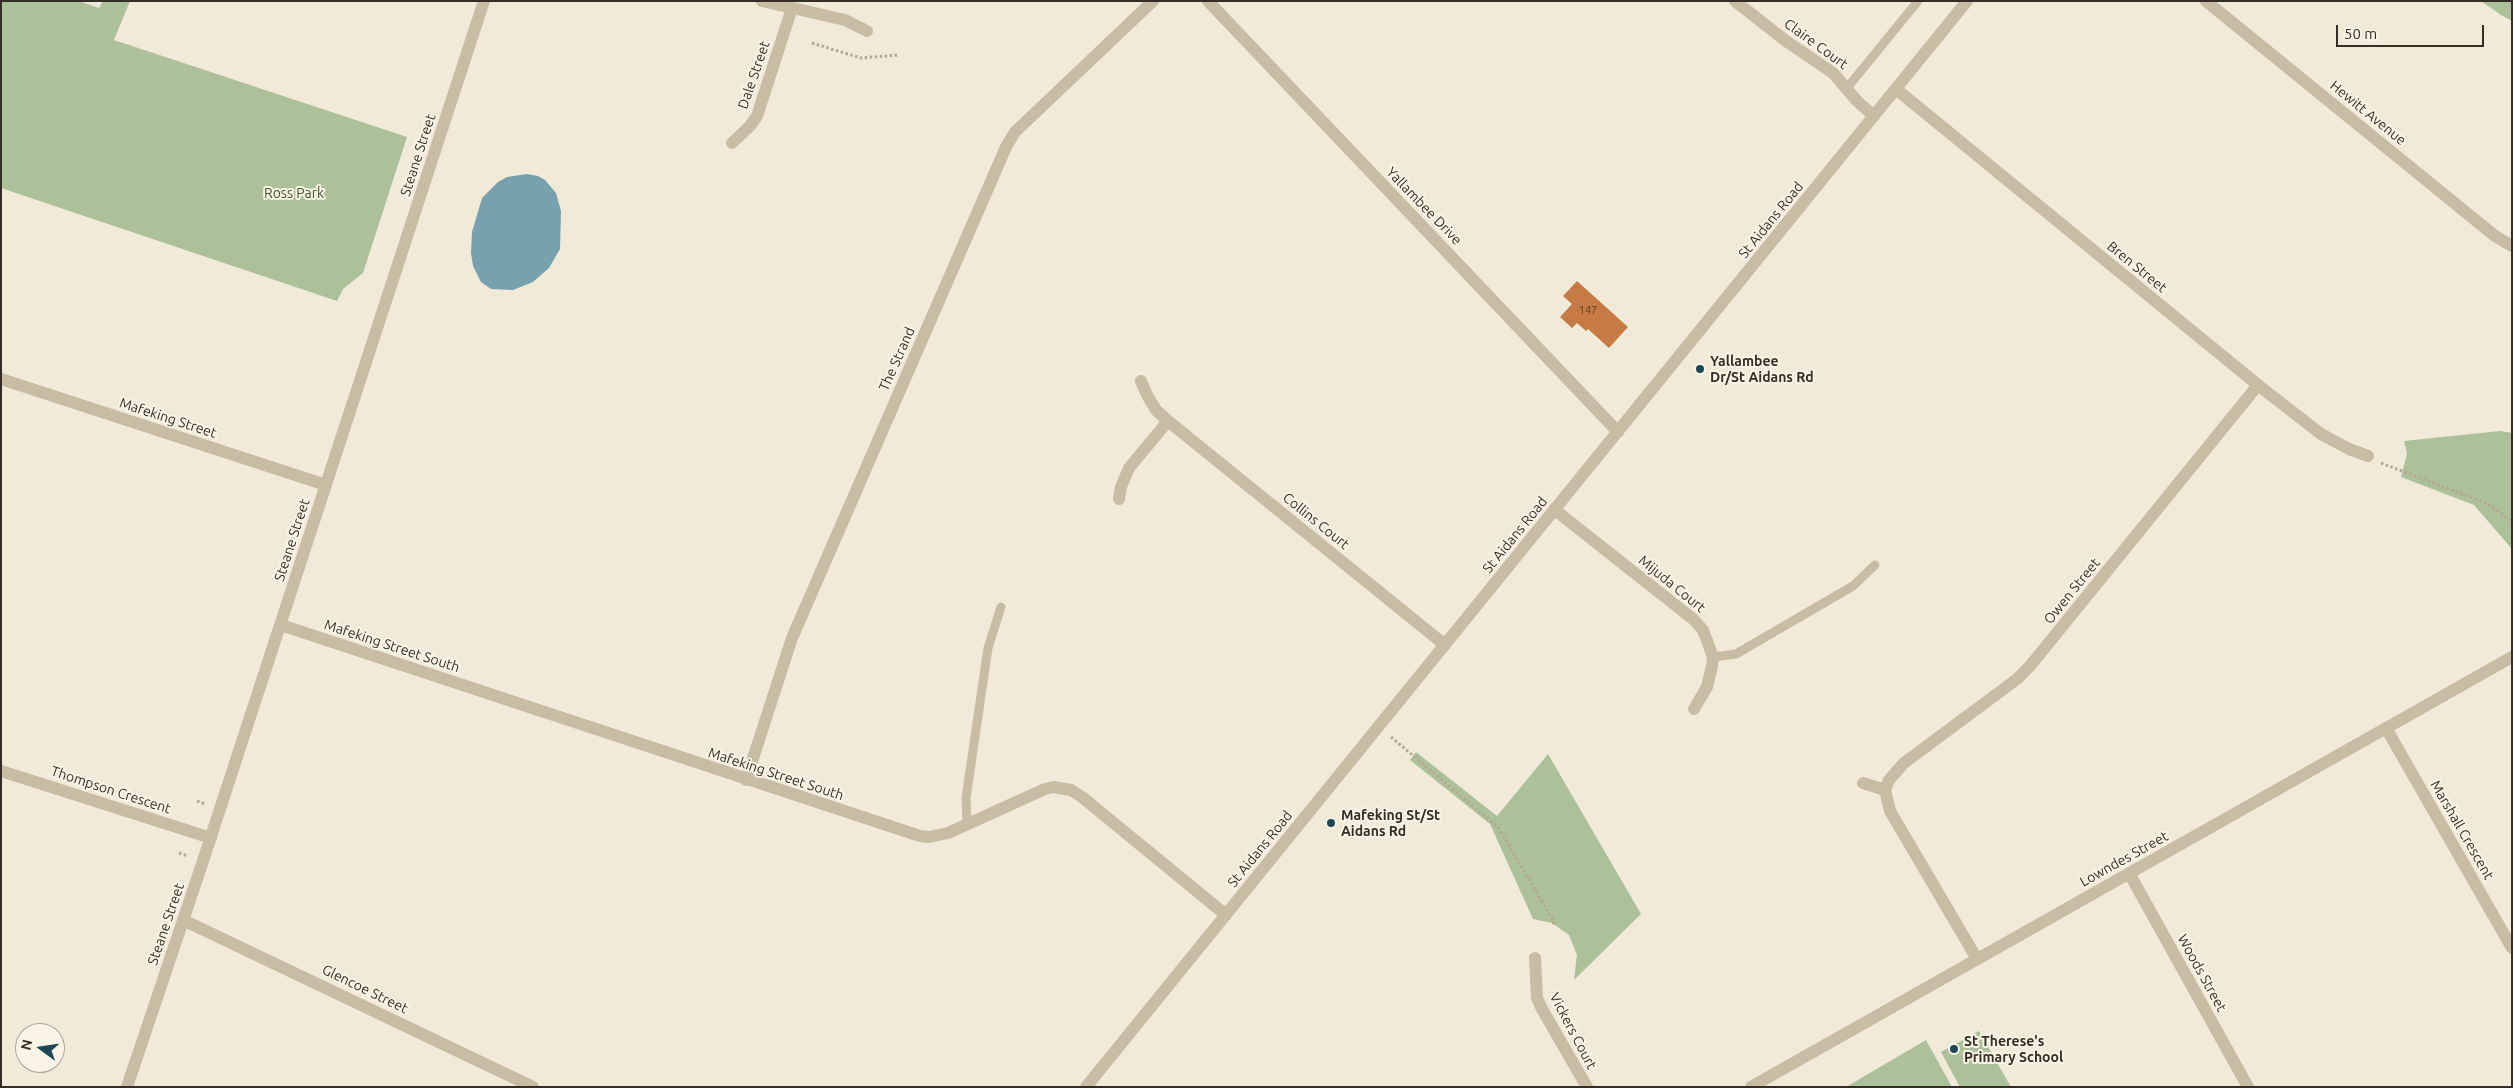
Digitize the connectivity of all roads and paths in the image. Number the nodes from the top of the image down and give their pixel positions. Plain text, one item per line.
1 (483, 1) edge
2 (762, 1) edge
3 (1153, 1) edge
4 (1208, 1) edge
5 (1735, 1) edge
6 (1918, 1) edge
7 (1967, 1) edge
8 (2206, 1) edge
9 (792, 8) junction
10 (867, 31) dead end
11 (812, 43) dead end
12 (899, 55) dead end
13 (1847, 88) junction
14 (1896, 89) junction
15 (1874, 116) junction
16 (732, 143) dead end
17 (2512, 246) edge
18 (1, 379) edge
19 (1142, 381) dead end
20 (2258, 385) junction
21 (1168, 421) junction
22 (1618, 432) junction
23 (2368, 456) joint
24 (326, 485) junction
25 (1119, 499) dead end
26 (1554, 510) junction
27 (2512, 521) edge
28 (1875, 565) dead end
29 (1001, 607) dead end
30 (281, 625) junction
31 (1445, 645) junction
32 (1712, 657) junction
33 (2512, 657) edge
34 (1694, 709) dead end
35 (2386, 728) junction
36 (1395, 740) dead end
37 (1, 771) edge
38 (746, 780) junction
39 (1863, 783) dead end
40 (1885, 790) junction
41 (967, 824) junction
42 (211, 838) junction
43 (2129, 873) junction
44 (1226, 915) junction
45 (184, 920) junction
46 (1553, 926) dead end
47 (2512, 948) edge
48 (1535, 958) dead end
49 (1978, 959) junction
50 (127, 1087) edge
51 (533, 1087) edge
52 (1086, 1087) edge
53 (1586, 1087) edge
54 (1751, 1087) edge
55 (2248, 1087) edge

1 - 24 street, Steane Street
2 - 9 street
3 - 38 street, The Strand
4 - 22 street, Yallambee Drive
5 - 13 street, Claire Court
6 - 13 lane
7 - 14 street, St Aidans Road
8 - 17 street, Hewitt Avenue
9 - 10 street
9 - 16 street, Dale Street
11 - 12 path
13 - 15 street, Claire Court
14 - 15 street, St Aidans Road
14 - 20 street, Bren Street
15 - 22 street, St Aidans Road
18 - 24 street, Mafeking Street
19 - 21 street, Collins Court
20 - 23 street, Bren Street
20 - 40 street, Owen Street
21 - 25 street
21 - 31 street, Collins Court
22 - 26 street, St Aidans Road
23 - 27 path
24 - 30 street, Steane Street
26 - 31 street, St Aidans Road
26 - 32 street, Mijuda Court
28 - 32 lane
29 - 41 lane
30 - 38 street, Mafeking Street South
30 - 42 street, Steane Street
31 - 44 street, St Aidans Road
32 - 34 street, Mijuda Court
33 - 35 street, Lowndes Street
35 - 43 street, Lowndes Street
35 - 47 street, Marshall Crescent
36 - 46 path
37 - 42 street, Thompson Crescent
38 - 41 street, Mafeking Street South
39 - 40 street
40 - 49 street
41 - 44 street, Mafeking Street South
42 - 45 street, Steane Street
43 - 49 street, Lowndes Street
43 - 55 street, Woods Street
44 - 52 street, St Aidans Road
45 - 50 street, Steane Street
45 - 51 street, Glencoe Street
48 - 53 street, Vickers Court
49 - 54 street, Lowndes Street

